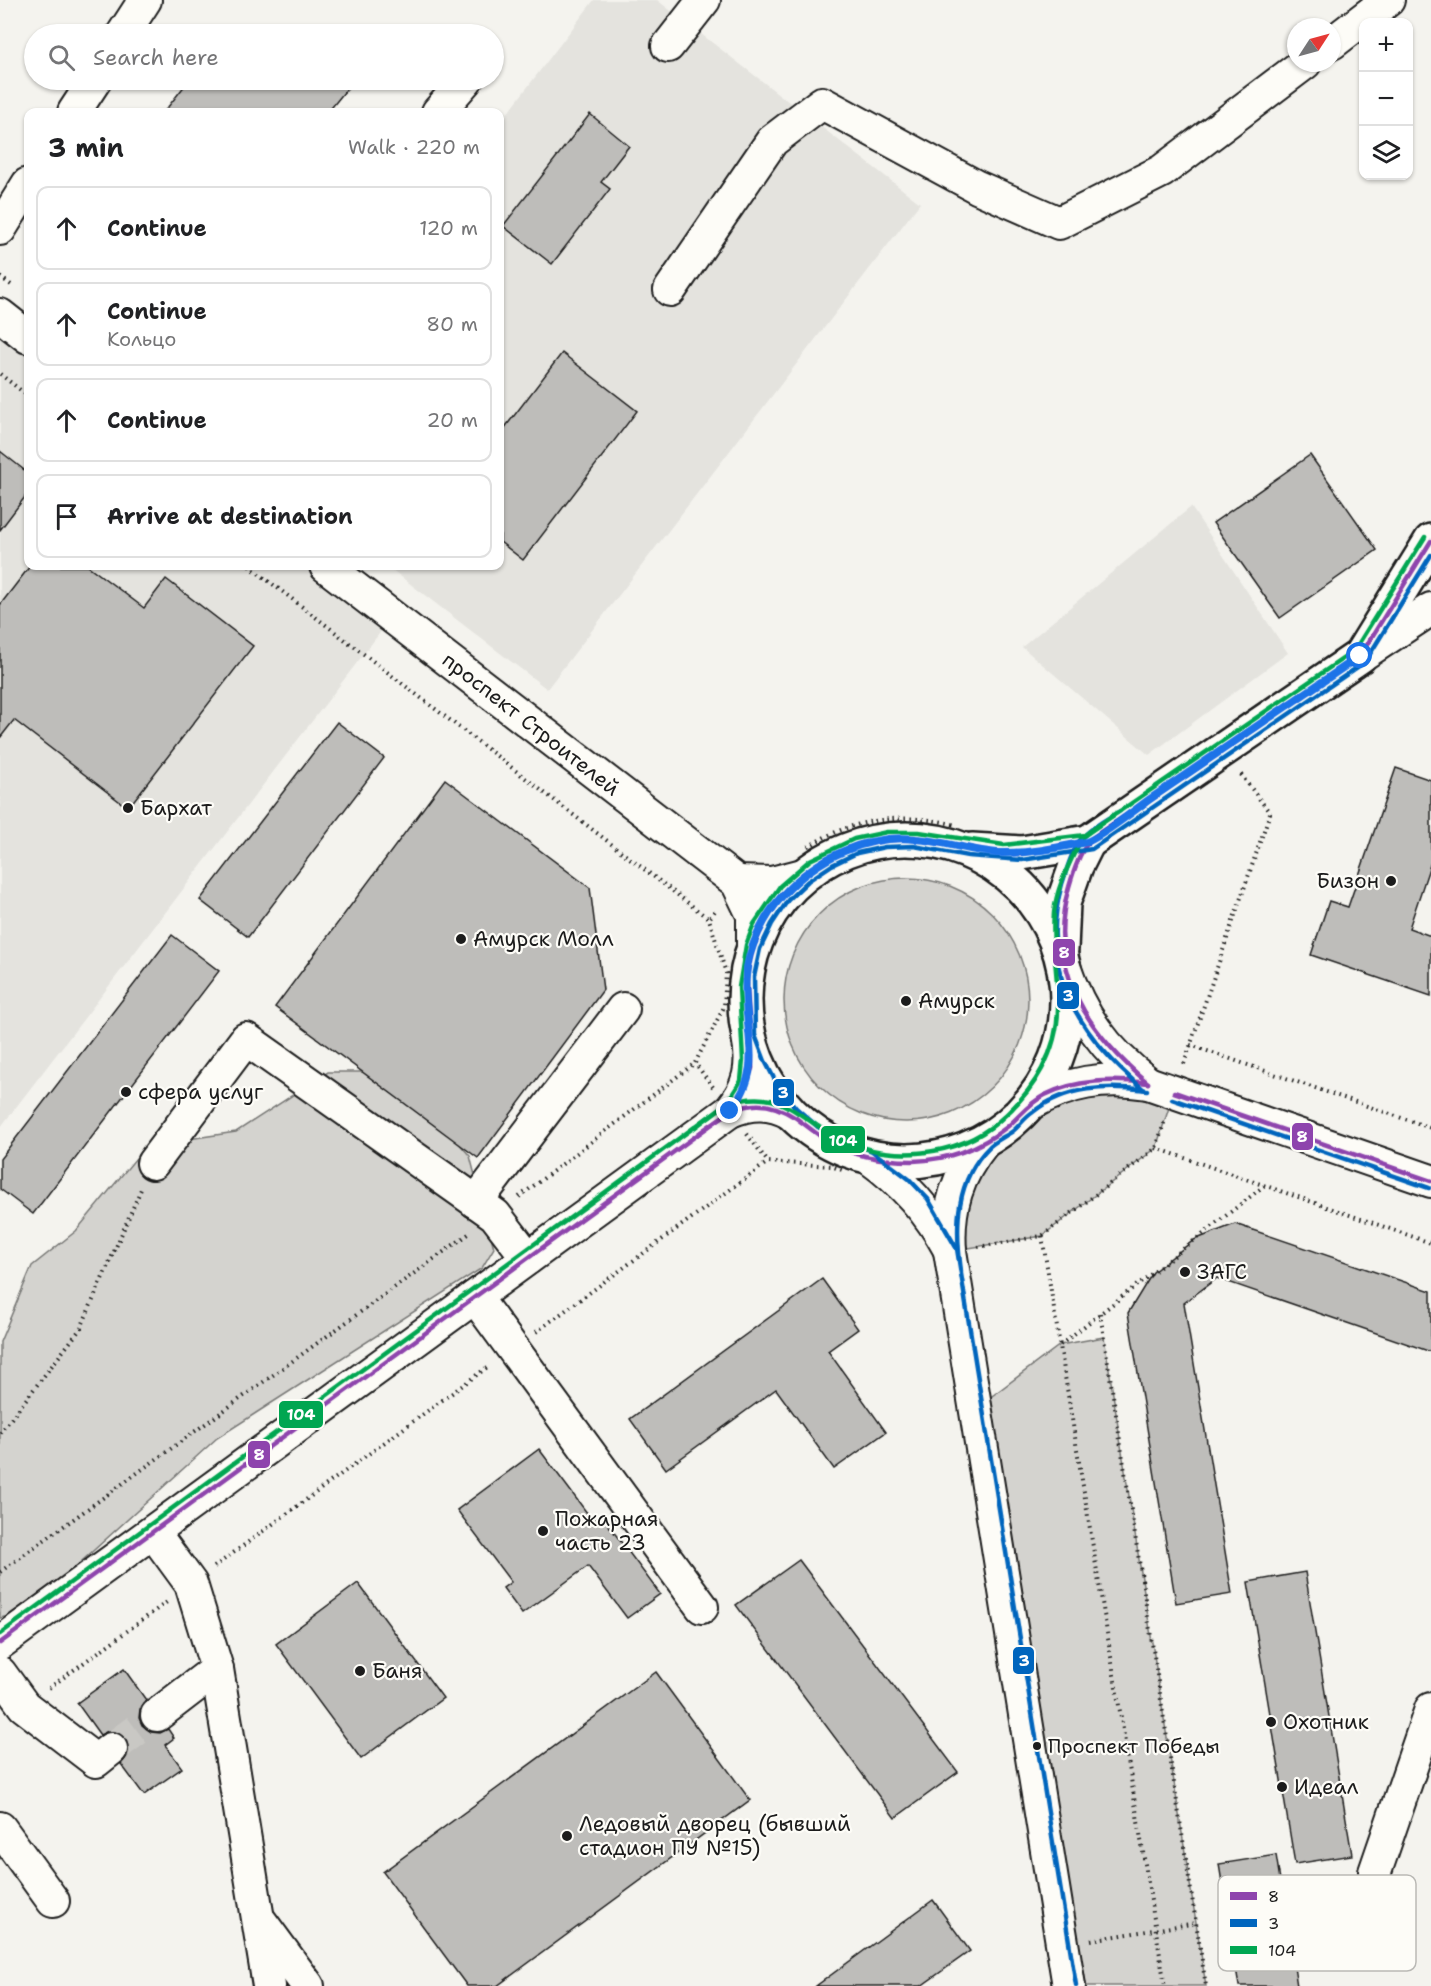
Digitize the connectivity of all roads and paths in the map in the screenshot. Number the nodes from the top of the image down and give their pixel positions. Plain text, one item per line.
1 (145, 0) edge
2 (704, 0) edge
3 (1388, 0) edge
4 (129, 24) edge
5 (1341, 36) edge
6 (668, 46) dead end
7 (1293, 72) edge
8 (88, 90) edge
9 (457, 90) edge
10 (76, 108) edge
11 (442, 108) edge
12 (24, 190) edge
13 (0, 229) edge
14 (670, 290) dead end
15 (0, 315) edge
16 (24, 334) edge
17 (0, 374) edge
18 (24, 393) edge
19 (1431, 541) edge
20 (254, 570) edge
21 (331, 570) edge
22 (1431, 609) edge
23 (1360, 656) junction
24 (1270, 813) dead end
25 (954, 835) junction
26 (1088, 842) junction
27 (803, 863) junction
28 (737, 882) junction
29 (708, 919) dead end
30 (753, 947) junction
31 (1063, 964) junction
32 (624, 1009) dead end
33 (748, 1036) junction
34 (695, 1063) dead end
35 (1148, 1083) junction
36 (1030, 1104) junction
37 (730, 1111) junction
38 (791, 1113) junction
39 (1431, 1128) edge
40 (984, 1142) junction
41 (868, 1157) junction
42 (768, 1162) dead end
43 (153, 1163) joint
44 (1431, 1181) edge
45 (1264, 1186) junction
46 (486, 1208) junction
47 (1042, 1236) junction
48 (1012, 1241) dead end
49 (1431, 1243) edge
50 (950, 1251) junction
51 (528, 1258) junction
52 (476, 1297) junction
53 (1100, 1313) junction
54 (1060, 1344) junction
55 (513, 1348) junction
56 (0, 1434) edge
57 (153, 1532) junction
58 (0, 1572) edge
59 (191, 1584) junction
60 (702, 1607) dead end
61 (0, 1643) edge
62 (217, 1669) junction
63 (0, 1673) edge
64 (24, 1706) junction
65 (1431, 1709) edge
66 (157, 1715) tunnel mouth
67 (111, 1749) tunnel mouth
68 (0, 1828) edge
69 (1375, 1872) dead end
70 (53, 1900) dead end
71 (257, 1917) junction
72 (1196, 1923) junction
73 (1156, 1929) junction
74 (1062, 1945) junction
75 (269, 1986) edge
76 (308, 1986) edge
77 (1069, 1986) edge
78 (1166, 1986) edge
79 (1206, 1986) edge

1 - 4 street
2 - 6 street
3 - 5 street
7 - 14 street
8 - 10 street
9 - 11 street
12 - 13 street
15 - 16 street
17 - 18 path
19 - 23 main road
20 - 29 path
21 - 28 street, проспект Строителей
22 - 23 street
23 - 26 main road
24 - 39 path
25 - 26 main road
25 - 27 main road
25 - 27 path
25 - 31 main road
26 - 31 main road
27 - 28 street
27 - 30 main road
28 - 30 street
30 - 33 main road
31 - 35 street
31 - 36 main road
32 - 46 street
33 - 37 street
33 - 38 main road
34 - 46 path
35 - 36 street
35 - 44 street
36 - 40 main road
37 - 38 street
37 - 51 street
38 - 41 main road
40 - 41 main road
40 - 50 street
41 - 50 street
42 - 55 path
43 - 46 street
43 - 56 path
45 - 47 path
45 - 49 path
45 - 53 path
46 - 51 street
46 - 58 path
47 - 48 path
47 - 54 path
50 - 74 street
51 - 52 street
52 - 55 street
52 - 57 street
53 - 54 path
53 - 72 path
54 - 73 path
55 - 59 path
55 - 60 street
57 - 59 street
57 - 61 street
59 - 62 street
59 - 64 path
62 - 66 street
62 - 71 street
63 - 64 street
64 - 67 street
65 - 69 street
68 - 70 street
71 - 75 street
71 - 76 street
72 - 73 path
72 - 79 path
73 - 74 path
73 - 78 path
74 - 77 street

